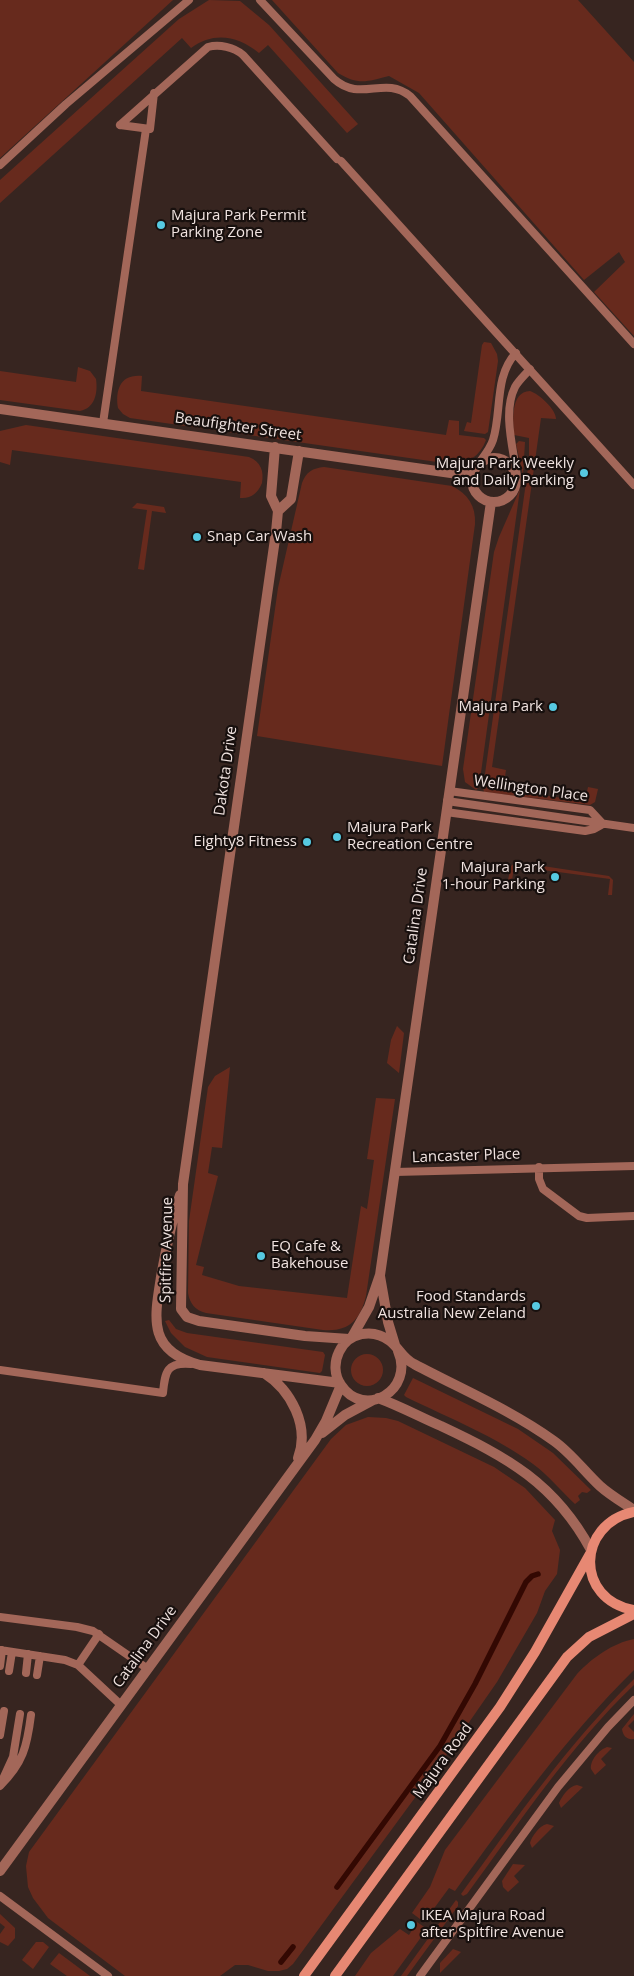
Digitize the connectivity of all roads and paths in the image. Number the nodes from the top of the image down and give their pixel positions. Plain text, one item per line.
1 (189, 0) edge
2 (260, 0) edge
3 (154, 93) junction
4 (148, 129) junction
5 (0, 165) edge
6 (634, 344) edge
7 (516, 353) junction
8 (530, 369) junction
9 (0, 409) edge
10 (104, 423) junction
11 (274, 448) junction
12 (298, 451) junction
13 (479, 463) junction
14 (472, 476) junction
15 (517, 477) junction
16 (634, 485) edge
17 (491, 502) junction
18 (278, 511) junction
19 (447, 801) junction
20 (603, 824) junction
21 (634, 828) edge
22 (634, 1166) edge
23 (539, 1168) junction
24 (395, 1172) junction
25 (183, 1184) junction
26 (634, 1216) edge
27 (380, 1275) junction
28 (351, 1338) junction
29 (397, 1349) junction
30 (206, 1366) junction
31 (0, 1370) edge
32 (263, 1373) junction
33 (340, 1384) junction
34 (376, 1399) junction
35 (315, 1440) junction
36 (294, 1468) junction
37 (634, 1511) edge
38 (591, 1552) junction
39 (634, 1610) edge
40 (634, 1614) edge
41 (0, 1617) edge
42 (99, 1634) junction
43 (1, 1650) edge
44 (12, 1652) junction
45 (28, 1654) junction
46 (40, 1656) junction
47 (78, 1664) junction
48 (0, 1666) edge
49 (148, 1668) junction
50 (10, 1671) dead end
51 (26, 1673) dead end
52 (37, 1675) dead end
53 (634, 1700) edge
54 (121, 1705) junction
55 (4, 1711) dead end
56 (20, 1714) dead end
57 (31, 1715) dead end
58 (0, 1735) edge
59 (0, 1786) edge
60 (0, 1871) edge
61 (0, 1896) edge
62 (108, 1976) edge
63 (304, 1976) edge
64 (335, 1976) edge
65 (420, 1976) edge

1 - 5 lane
2 - 6 lane
3 - 4 lane
3 - 4 lane
3 - 7 lane
4 - 10 lane
7 - 8 lane
7 - 13 lane
8 - 15 lane
8 - 16 lane
9 - 10 street, Beaufighter Street
10 - 11 street, Beaufighter Street
11 - 12 street, Beaufighter Street
11 - 18 street, Dakota Drive
12 - 14 street, Beaufighter Street
12 - 18 street, Dakota Drive
13 - 14 street
13 - 15 street
14 - 17 street
15 - 17 street
17 - 19 street, Catalina Drive
18 - 25 street, Dakota Drive
19 - 20 lane
19 - 20 lane, Wellington Place
19 - 24 street, Catalina Drive
20 - 21 lane
22 - 23 lane, Lancaster Place
23 - 24 lane, Lancaster Place
23 - 26 lane, Lancaster Place
24 - 27 street, Catalina Drive
25 - 28 street, Spitfire Avenue
25 - 30 street, Spitfire Avenue
27 - 28 street, Catalina Drive
27 - 29 street, Catalina Drive
28 - 29 street
28 - 33 street
29 - 34 street
29 - 37 street
30 - 31 lane
30 - 32 street, Spitfire Avenue
32 - 33 street, Spitfire Avenue
32 - 36 street
33 - 34 street
33 - 35 street, Catalina Drive
34 - 35 street, Catalina Drive
34 - 38 street
35 - 36 street, Catalina Drive
36 - 49 street, Catalina Drive
37 - 38 main road, Majura Road
38 - 39 main road
38 - 63 main road, Majura Road
40 - 64 main road
41 - 42 lane
42 - 47 lane
42 - 49 lane
43 - 44 lane
43 - 48 lane
44 - 45 lane
44 - 50 lane
45 - 46 lane
45 - 51 lane
46 - 47 lane
46 - 52 lane
47 - 54 lane
49 - 54 street, Catalina Drive
53 - 65 lane
54 - 60 street, Catalina Drive
55 - 58 lane
56 - 59 lane
57 - 59 lane
61 - 62 lane

